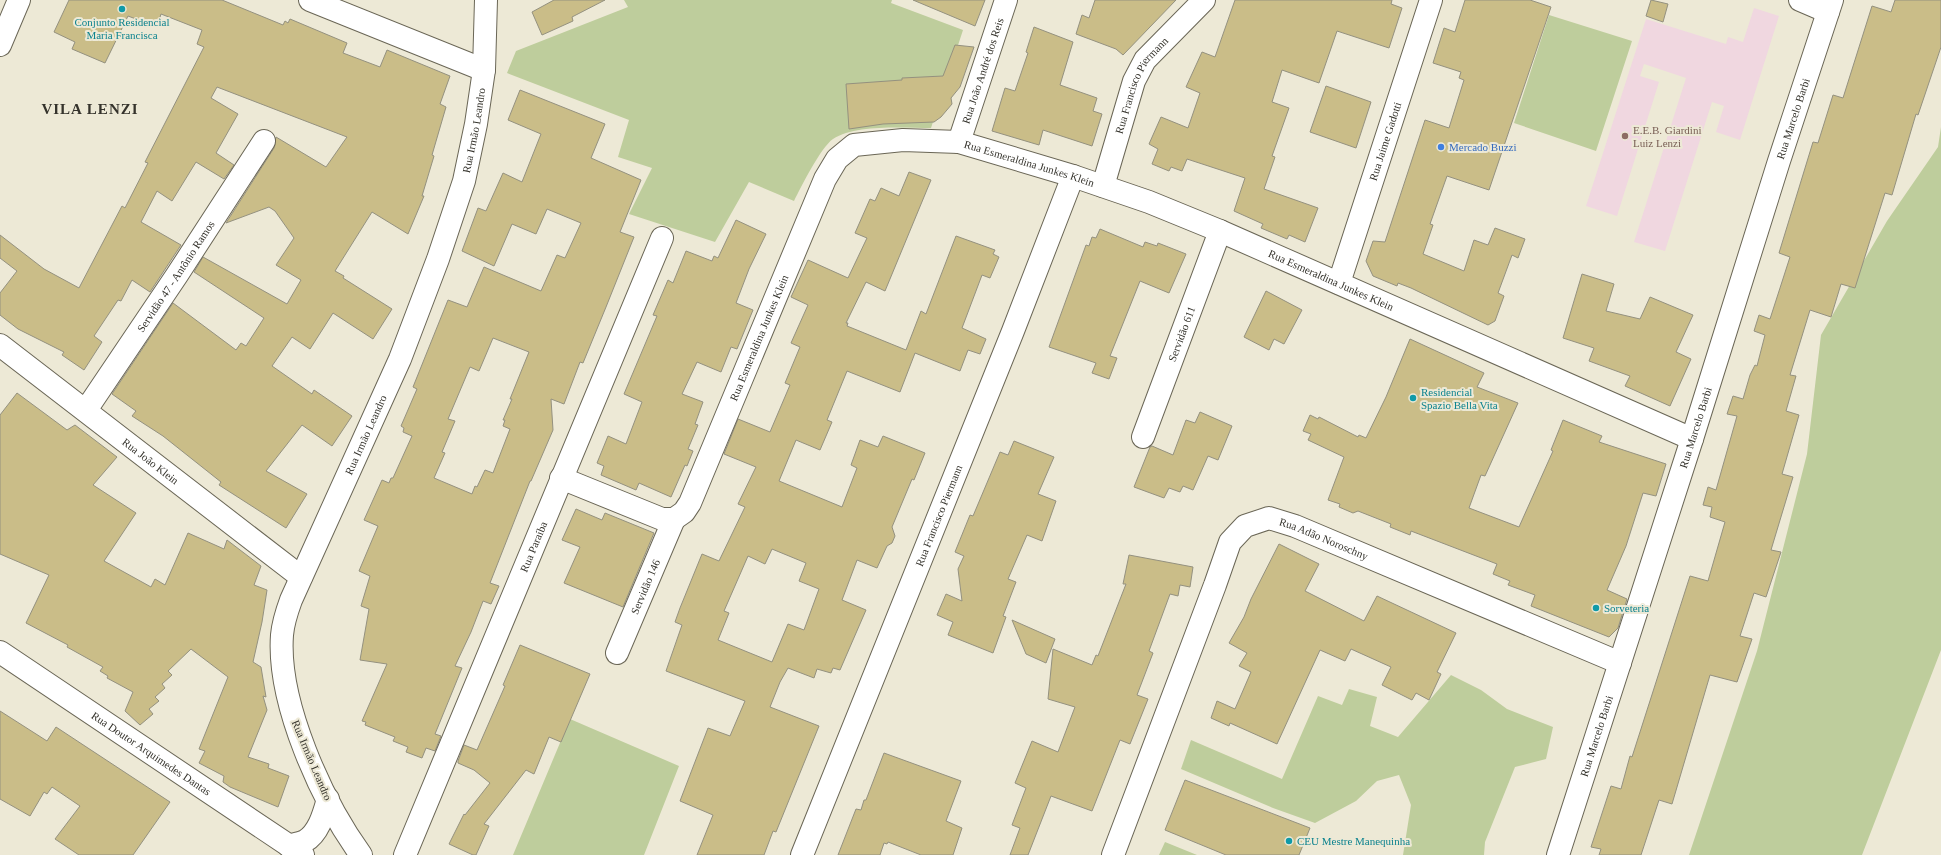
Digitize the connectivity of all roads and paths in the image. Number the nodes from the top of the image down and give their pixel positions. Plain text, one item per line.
1 (19, 0) edge
2 (310, 0) edge
3 (486, 0) edge
4 (1006, 0) edge
5 (1204, 0) edge
6 (1431, 0) edge
7 (1800, 0) edge
8 (1830, 6) edge
9 (0, 45) edge
10 (484, 70) junction
11 (264, 141) dead end
12 (959, 142) junction
13 (1073, 176) junction
14 (1103, 186) junction
15 (1220, 231) junction
16 (662, 238) dead end
17 (1339, 282) junction
18 (0, 345) edge
19 (86, 410) junction
20 (1143, 437) dead end
21 (1692, 439) junction
22 (561, 478) junction
23 (674, 520) junction
24 (301, 577) junction
25 (0, 652) edge
26 (617, 653) dead end
27 (1620, 663) junction
28 (328, 799) junction
29 (296, 850) edge
30 (361, 855) edge
31 (405, 855) edge
32 (802, 855) edge
33 (1113, 855) edge
34 (1558, 855) edge

1 - 9 street
2 - 10 street
3 - 10 street, Rua Irmão Leandro
4 - 12 street, Rua João André dos Reis
5 - 14 street, Rua Francisco Piermann
6 - 17 street, Rua Jaime Gadotti
7 - 8 street
8 - 21 street, Rua Marcelo Barbi
10 - 24 street, Rua Irmão Leandro
11 - 19 street, Servidão 47 - Antônio Ramos
12 - 13 street, Rua Esmeraldina Junkes Klein
12 - 23 street, Rua Esmeraldina Junkes Klein
13 - 14 street, Rua Esmeraldina Junkes Klein
13 - 32 street, Rua Francisco Piermann
14 - 15 street, Rua Esmeraldina Junkes Klein
15 - 17 street, Rua Esmeraldina Junkes Klein
15 - 20 street, Servidão 611
16 - 22 street, Rua Paraíba
17 - 21 street, Rua Esmeraldina Junkes Klein
18 - 19 street, Rua João Klein
19 - 24 street, Rua João Klein
21 - 27 street, Rua Marcelo Barbi
22 - 23 street
22 - 31 street, Rua Paraíba
23 - 26 street, Servidão 146
24 - 28 street, Rua Irmão Leandro
25 - 29 street, Rua Doutor Arquimedes Dantas
27 - 33 street, Rua Adão Noroschny
27 - 34 street, Rua Marcelo Barbi
28 - 29 street
28 - 30 street, Rua Irmão Leandro

